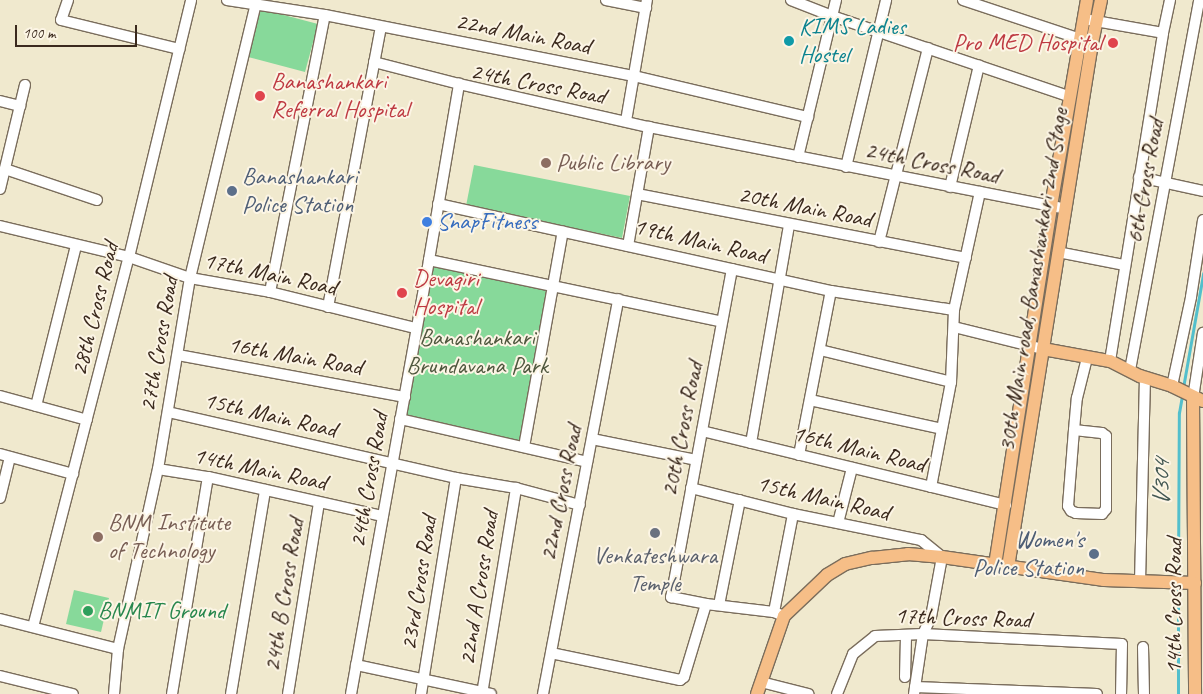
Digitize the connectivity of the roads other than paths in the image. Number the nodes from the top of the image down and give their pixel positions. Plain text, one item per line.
1 (68, 0) edge
2 (191, 0) edge
3 (231, 0) edge
4 (606, 0) edge
5 (791, 0) edge
6 (836, 0) edge
7 (886, 0) edge
8 (963, 0) edge
9 (998, 0) edge
10 (1087, 0) edge
11 (1101, 0) edge
12 (1170, 0) edge
13 (1199, 0) edge
14 (256, 3) junction
15 (646, 4) edge
16 (995, 11) junction
17 (325, 15) junction
18 (832, 16) junction
19 (1084, 18) junction
20 (1097, 21) junction
21 (381, 27) junction
22 (880, 30) junction
23 (1163, 33) junction
24 (1080, 39) junction
25 (928, 48) junction
26 (179, 49) junction
27 (374, 62) junction
28 (978, 65) junction
29 (634, 76) junction
30 (458, 84) junction
31 (25, 85) dead end
32 (1070, 96) junction
33 (0, 101) edge
34 (20, 106) junction
35 (808, 117) junction
36 (626, 122) junction
37 (649, 127) junction
38 (798, 157) junction
39 (846, 167) junction
40 (5, 169) junction
41 (895, 176) junction
42 (1139, 177) junction
43 (1165, 182) junction
44 (950, 186) junction
45 (0, 189) edge
46 (1203, 191) edge
47 (980, 192) junction
48 (637, 194) junction
49 (97, 200) dead end
50 (438, 204) junction
51 (1051, 206) junction
52 (1066, 209) junction
53 (1203, 220) edge
54 (789, 225) junction
55 (0, 226) edge
56 (563, 231) junction
57 (879, 242) junction
58 (76, 245) junction
59 (628, 246) junction
60 (1058, 252) junction
61 (129, 258) junction
62 (966, 258) junction
63 (429, 260) junction
64 (1124, 265) junction
65 (732, 269) junction
66 (190, 278) junction
67 (780, 280) junction
68 (552, 287) junction
69 (831, 291) junction
70 (270, 292) junction
71 (618, 299) junction
72 (328, 307) junction
73 (954, 310) junction
74 (722, 322) junction
75 (416, 328) junction
76 (954, 328) junction
77 (1203, 333) edge
78 (1029, 346) junction
79 (1043, 348) junction
80 (820, 350) junction
81 (178, 355) junction
82 (1087, 358) junction
83 (1110, 361) junction
84 (1130, 370) junction
85 (1145, 377) junction
86 (951, 382) junction
87 (1186, 394) edge
88 (0, 396) edge
89 (405, 397) junction
90 (810, 400) junction
91 (36, 406) junction
92 (168, 412) junction
93 (400, 419) junction
94 (87, 420) junction
95 (942, 429) junction
96 (1074, 430) junction
97 (702, 431) junction
98 (592, 439) junction
99 (750, 443) junction
100 (524, 447) junction
101 (799, 455) junction
102 (5, 456) edge
103 (696, 460) junction
104 (588, 462) junction
105 (392, 463) junction
106 (852, 468) junction
107 (158, 469) junction
108 (73, 474) junction
109 (208, 477) junction
110 (456, 478) junction
111 (931, 487) junction
112 (516, 488) junction
113 (691, 488) junction
114 (265, 490) junction
115 (0, 498) edge
116 (740, 500) junction
117 (320, 502) junction
118 (580, 505) junction
119 (1006, 506) junction
120 (793, 514) junction
121 (383, 516) junction
122 (838, 523) junction
123 (1199, 539) edge
124 (942, 557) junction
125 (1199, 561) edge
126 (995, 565) junction
127 (1008, 567) junction
128 (1140, 582) junction
129 (1184, 582) junction
130 (706, 604) junction
131 (719, 605) junction
132 (779, 614) junction
133 (0, 619) edge
134 (33, 626) junction
135 (906, 634) junction
136 (923, 634) junction
137 (1143, 647) dead end
138 (118, 648) junction
139 (550, 653) junction
140 (356, 665) junction
141 (0, 676) edge
142 (905, 677) dead end
143 (423, 680) junction
144 (759, 688) edge
145 (914, 691) edge
146 (485, 693) edge
147 (73, 694) edge
148 (114, 694) edge
149 (172, 694) edge
150 (231, 694) edge
151 (288, 694) edge
152 (351, 694) edge
153 (421, 694) edge
154 (543, 694) edge
155 (808, 694) edge
156 (837, 694) edge
157 (1097, 694) edge
158 (1121, 694) edge
159 (1144, 694) edge
160 (1195, 694) edge

1 - 26 street
2 - 26 street, 28th Cross Road
3 - 14 street, 22nd Main Road
4 - 15 street
5 - 18 street
6 - 18 street
7 - 22 street
8 - 16 street
9 - 16 street
10 - 19 main road, 30th Main road, Banashankari 2nd Stage
11 - 20 main road, 30th Main road, Banashankari 2nd Stage
12 - 23 street
13 - 43 street, 6th Cross Road
14 - 17 street, 22nd Main Road
14 - 66 street, 27th Cross Road
15 - 29 street
16 - 24 street
17 - 21 street, 22nd Main Road
17 - 70 street
18 - 22 street
18 - 35 street
19 - 20 street
19 - 24 main road, 30th Main road, Banashankari 2nd Stage
20 - 23 street
20 - 52 main road, 30th Main road, Banashankari 2nd Stage
21 - 27 street
21 - 29 street, 22nd Main Road
22 - 25 street
22 - 39 street
23 - 42 street
24 - 32 main road, 30th Main road, Banashankari 2nd Stage
25 - 28 street
25 - 41 street
26 - 61 street, 28th Cross Road
27 - 30 street
27 - 72 street
28 - 32 street
28 - 44 street
29 - 35 street, 22nd Main Road
29 - 36 street
30 - 36 street, 24th Cross Road
30 - 50 street, 24th Cross Road
31 - 34 street
32 - 51 main road, 30th Main road, Banashankari 2nd Stage
33 - 34 street
34 - 40 street
35 - 38 street
36 - 37 street, 24th Cross Road
37 - 38 street, 24th Cross Road
37 - 48 street
38 - 39 street, 24th Cross Road
39 - 41 street, 24th Cross Road
40 - 45 street
40 - 49 street
41 - 44 street, 24th Cross Road
41 - 57 street
42 - 43 street
42 - 64 street
43 - 46 street
43 - 84 street, 6th Cross Road
44 - 47 street, 24th Cross Road
47 - 51 street, 24th Cross Road
47 - 62 street
48 - 54 street, 20th Main Road
48 - 59 street
50 - 56 street, 19th Main Road
50 - 63 street, 24th Cross Road
51 - 52 street, 24th Cross Road
51 - 78 main road, 30th Main road, Banashankari 2nd Stage
52 - 60 main road, 30th Main road, Banashankari 2nd Stage
53 - 87 street
54 - 57 street, 20th Main Road
54 - 67 street
55 - 58 street, 17th Main Road
56 - 59 street, 19th Main Road
56 - 68 street
57 - 62 street, 20th Main Road
58 - 61 street, 17th Main Road
58 - 91 street
59 - 65 street, 19th Main Road
60 - 64 street
60 - 79 main road, 30th Main road, Banashankari 2nd Stage
61 - 66 street, 17th Main Road
61 - 94 street, 28th Cross Road
62 - 73 street
63 - 68 street
63 - 75 street, 24th Cross Road
64 - 83 street
65 - 67 street, 19th Main Road
65 - 74 street, 20th Cross Road
66 - 70 street, 17th Main Road
66 - 81 street, 27th Cross Road
67 - 69 street, 19th Main Road
67 - 99 street
68 - 71 street
68 - 100 street
69 - 73 street, 19th Main Road
69 - 80 street
70 - 72 street, 17th Main Road
71 - 74 street
71 - 98 street, 22nd Cross Road
72 - 75 street, 17th Main Road
73 - 76 street
74 - 97 street, 20th Cross Road
75 - 89 street, 24th Cross Road
76 - 78 street
76 - 86 street
77 - 87 street
78 - 79 street
78 - 119 main road, 30th Main road, Banashankari 2nd Stage
79 - 82 main road
79 - 127 main road, 30th Main road, Banashankari 2nd Stage
80 - 86 street
80 - 90 street
81 - 89 street, 16th Main Road
81 - 92 street, 27th Cross Road
82 - 83 main road
82 - 96 street
83 - 84 main road
84 - 85 main road
85 - 87 main road
85 - 128 street
86 - 95 street
87 - 123 main road, 14th Cross Road
88 - 91 street
89 - 93 street, 24th Cross Road
90 - 95 street
90 - 101 street
91 - 94 street
92 - 105 street, 15th Main Road
92 - 107 street, 27th Cross Road
93 - 100 street
93 - 105 street, 24th Cross Road
94 - 108 street, 28th Cross Road
95 - 111 street
96 - 96 street
97 - 99 street, 16th Main Road
97 - 103 street, 20th Cross Road
98 - 103 street
98 - 104 street, 22nd Cross Road
99 - 101 street, 16th Main Road
100 - 104 street
101 - 106 street, 16th Main Road
102 - 108 street
102 - 115 street
103 - 113 street, 20th Cross Road
104 - 118 street, 22nd Cross Road
105 - 110 street
105 - 121 street, 24th Cross Road
106 - 111 street, 16th Main Road
106 - 122 street
107 - 109 street, 14th Main Road
107 - 138 street, 27th Cross Road
108 - 134 street, 28th Cross Road
109 - 114 street, 14th Main Road
109 - 149 street
110 - 112 street
110 - 143 street, 23rd Cross Road
111 - 119 street, 16th Main Road
112 - 118 street
112 - 146 street, 22nd A Cross Road
113 - 116 street, 15th Main Road
113 - 130 street, 20th Cross Road
114 - 117 street, 14th Main Road
114 - 150 street
116 - 120 street, 15th Main Road
116 - 131 street
117 - 121 street, 14th Main Road
117 - 151 street, 24th B Cross Road
118 - 139 street, 22nd Cross Road
119 - 126 main road, 30th Main road, Banashankari 2nd Stage
120 - 122 street, 15th Main Road
120 - 132 street
121 - 140 street, 24th Cross Road
122 - 124 street, 15th Main Road
123 - 125 main road, 14th Cross Road
124 - 126 main road
124 - 132 main road
124 - 136 street
125 - 129 main road, 14th Cross Road
126 - 127 main road
127 - 128 main road
128 - 129 main road
129 - 160 main road, 14th Cross Road
130 - 131 street
130 - 139 street
131 - 132 street
132 - 144 main road
133 - 134 street
134 - 138 street
135 - 136 street, 17th Cross Road
135 - 142 street
135 - 156 street, 17th Cross Road
136 - 145 street
136 - 158 street, 17th Cross Road
137 - 159 street
138 - 148 street, 27th Cross Road
139 - 154 street, 22nd Cross Road
140 - 143 street
140 - 152 street, 24th Cross Road
141 - 147 street
143 - 146 street
143 - 153 street, 23rd Cross Road
144 - 155 street
145 - 157 street

